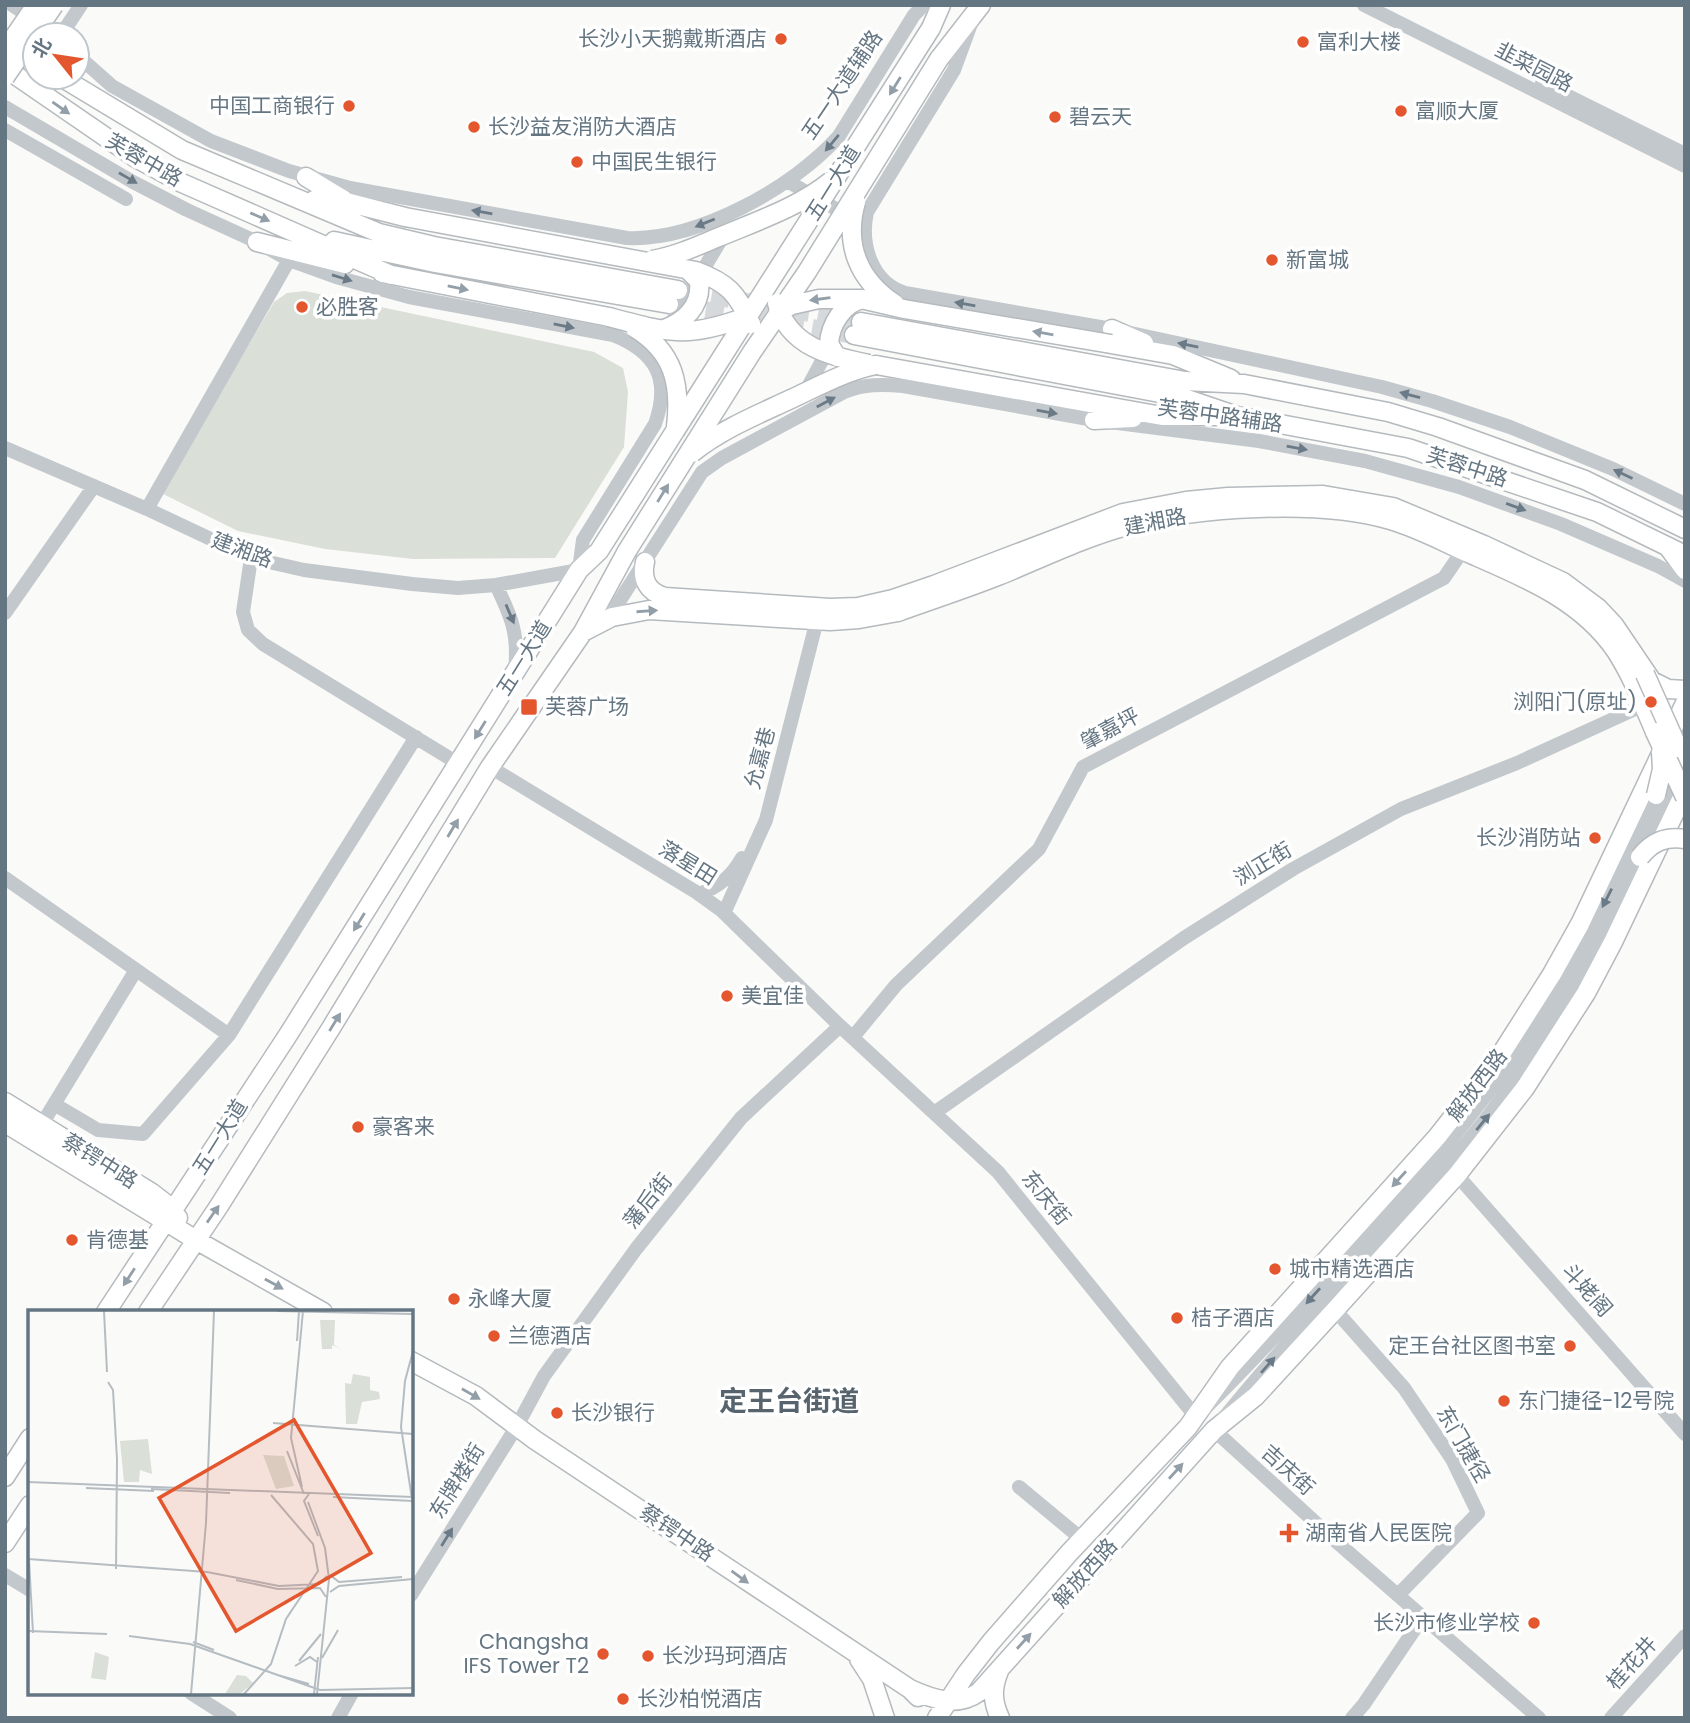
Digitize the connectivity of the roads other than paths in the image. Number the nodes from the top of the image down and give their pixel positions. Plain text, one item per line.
1 (12, 5) edge
2 (36, 5) edge
3 (54, 5) edge
4 (81, 5) edge
5 (924, 5) edge
6 (941, 5) edge
7 (1364, 5) edge
8 (1384, 5) edge
9 (977, 11) edge
10 (37, 21) edge
11 (69, 21) edge
12 (5, 40) edge
13 (5, 50) edge
14 (21, 51) edge
15 (91, 67) edge
16 (5, 68) edge
17 (5, 77) edge
18 (84, 91) edge
19 (5, 107) edge
20 (5, 130) edge
21 (1685, 154) edge
22 (1685, 166) edge
23 (839, 174) junction
24 (306, 177) junction
25 (788, 181) junction
26 (859, 188) junction
27 (300, 198) junction
28 (126, 199) dead end
29 (350, 203) junction
30 (740, 208) junction
31 (864, 225) junction
32 (293, 232) junction
33 (257, 242) junction
34 (289, 260) junction
35 (635, 261) junction
36 (782, 263) junction
37 (873, 266) junction
38 (688, 270) junction
39 (391, 275) junction
40 (863, 299) junction
41 (779, 308) junction
42 (904, 309) junction
43 (609, 317) junction
44 (750, 322) junction
45 (662, 330) junction
46 (1111, 337) junction
47 (752, 352) junction
48 (836, 358) junction
49 (650, 359) junction
50 (876, 365) junction
51 (1244, 384) junction
52 (662, 400) junction
53 (1095, 412) junction
54 (1237, 416) junction
55 (789, 422) junction
56 (675, 431) junction
57 (744, 446) junction
58 (5, 447) edge
59 (680, 466) junction
60 (94, 486) junction
61 (1685, 504) edge
62 (147, 509) junction
63 (1665, 519) junction
64 (1685, 519) edge
65 (1685, 529) edge
66 (1665, 544) junction
67 (1463, 550) junction
68 (1685, 555) edge
69 (251, 558) junction
70 (645, 562) junction
71 (579, 570) junction
72 (1685, 570) edge
73 (1685, 581) edge
74 (496, 585) junction
75 (5, 613) edge
76 (814, 614) junction
77 (608, 619) junction
78 (583, 632) junction
79 (1645, 674) junction
80 (514, 675) junction
81 (1685, 690) edge
82 (1685, 703) edge
83 (1644, 705) junction
84 (1656, 732) junction
85 (416, 737) junction
86 (1681, 763) edge
87 (459, 764) junction
88 (490, 767) junction
89 (1656, 795) junction
90 (1685, 797) edge
91 (1685, 839) edge
92 (1640, 857) junction
93 (5, 878) edge
94 (699, 894) junction
95 (724, 914) junction
96 (136, 970) junction
97 (840, 1026) junction
98 (229, 1035) junction
99 (853, 1037) junction
100 (5, 1102) edge
101 (54, 1104) junction
102 (934, 1113) junction
103 (5, 1123) edge
104 (42, 1124) junction
105 (197, 1173) junction
106 (1457, 1175) junction
107 (129, 1189) junction
108 (169, 1216) junction
109 (189, 1236) junction
110 (145, 1252) junction
111 (239, 1265) junction
112 (174, 1271) junction
113 (108, 1310) edge
114 (149, 1310) edge
115 (319, 1310) edge
116 (1335, 1310) junction
117 (1287, 1334) junction
118 (413, 1362) edge
119 (1196, 1417) junction
120 (517, 1426) junction
121 (1213, 1430) junction
122 (1685, 1434) edge
123 (28, 1441) edge
124 (5, 1476) edge
125 (1019, 1487) dead end
126 (28, 1508) edge
127 (1083, 1540) junction
128 (5, 1543) edge
129 (5, 1575) edge
130 (28, 1589) edge
131 (413, 1592) edge
132 (1398, 1595) junction
133 (1423, 1618) junction
134 (1685, 1636) edge
135 (855, 1653) junction
136 (1000, 1668) junction
137 (910, 1689) junction
138 (194, 1695) edge
139 (351, 1695) edge
140 (948, 1701) junction
141 (230, 1718) edge
142 (338, 1718) edge
143 (885, 1718) edge
144 (935, 1718) edge
145 (1000, 1718) edge
146 (1352, 1718) edge
147 (1539, 1718) edge
148 (1611, 1718) edge

1 - 10 street
2 - 13 main road, bridge
3 - 17 main road, bridge
4 - 11 street
5 -> 25 street, 五一大道辅路
6 -> 23 main road, 五一大道, bridge
7 - 22 street, 韭菜园路
8 - 21 street, 韭菜园路
9 - 26 main road, 五一大道, bridge
9 - 31 street
12 - 14 main road
15 - 24 street, 五一大道辅路
16 -> 32 main road, 芙蓉中路
18 - 27 main road, 芙蓉中路
19 -> 33 street
20 - 28 street
23 - 35 main road, bridge
23 - 36 main road, 五一大道, bridge
24 - 29 main road
30 -> 24 street, 五一大道辅路
25 - 30 street, 五一大道辅路
25 - 31 street
26 - 41 main road, 五一大道, bridge
26 - 42 main road, bridge
27 - 29 main road
27 - 32 main road
29 - 35 main road, bridge
30 - 49 street
31 - 37 street
32 - 39 main road
33 - 34 street
33 - 39 main road
34 -> 49 street
34 - 62 street
35 - 38 main road, bridge
36 - 41 main road, bridge
36 - 44 main road, 五一大道, bridge
46 -> 37 street
37 - 55 street
38 - 44 main road, bridge
38 - 45 main road, bridge
39 -> 43 main road
40 -> 41 main road, 芙蓉中路, bridge
40 - 42 main road, 芙蓉中路, bridge
40 - 48 main road, bridge
41 - 44 main road, 芙蓉中路
41 - 47 main road, 五一大道, bridge
41 - 48 main road, 芙蓉中路, bridge
46 -> 42 main road, 芙蓉中路, bridge
43 - 45 main road, 芙蓉中路, bridge
43 - 56 main road, bridge
44 - 45 main road, 芙蓉中路, bridge
44 - 47 main road
44 - 56 main road, 五一大道, bridge
46 - 51 main road, 芙蓉中路
61 -> 46 street
47 - 59 main road, 五一大道, bridge
48 - 50 main road, 芙蓉中路, bridge
49 - 52 street
50 - 53 main road, 芙蓉中路
50 - 59 main road, bridge
51 - 54 main road, 芙蓉中路
51 - 63 main road, 芙蓉中路
52 - 57 street
52 - 71 street
53 - 54 main road, 芙蓉中路
55 -> 53 street, 芙蓉中路辅路
53 -> 73 street, 芙蓉中路辅路
54 - 66 main road, 芙蓉中路
55 - 57 street, 芙蓉中路辅路
56 - 71 main road, 五一大道
57 - 70 street
58 - 60 street, 建湘路
78 -> 59 main road, 五一大道, bridge
60 - 62 street, 建湘路
60 - 75 street
62 - 69 street, 建湘路
63 - 64 main road
63 - 65 main road, 芙蓉中路
66 - 68 main road, 芙蓉中路
66 - 72 main road
67 - 76 main road, 建湘路
67 - 83 main road, 建湘路
67 - 99 street, 肇嘉坪
69 - 74 street, 建湘路
69 - 85 street
70 - 76 main road, 建湘路
70 - 77 street
71 - 74 street, 建湘路
71 - 80 main road, 五一大道
74 -> 80 street
77 -> 76 main road, 建湘路
76 - 79 main road, 建湘路
76 - 94 street, 允嘉巷
76 - 95 street, 允嘉巷
77 - 78 main road, 建湘路
78 - 88 main road, 五一大道
79 - 81 main road
79 - 86 main road, 建湘路, bridge
80 -> 87 main road, 五一大道
82 -> 119 main road, 解放西路
83 - 84 main road, 建湘路
83 - 102 street, 浏正街
84 - 86 main road, bridge
84 - 89 main road, bridge
85 - 87 street
85 - 98 street
86 - 89 street, 解放西路, bridge
86 - 90 main road, bridge
86 - 92 street, 解放西路, bridge
86 - 106 main road, 解放西路
87 -> 105 main road, 五一大道
88 - 94 street, 落星田
109 -> 88 main road, 五一大道
89 -> 117 street, 解放西路
91 - 92 main road, bridge
117 -> 92 street, 解放西路
93 - 96 street
94 - 95 street, 落星田
95 - 97 street, 落星田
96 - 98 street
96 - 101 street
97 - 99 street, 东庆街
97 - 120 street, 藩后街
98 - 101 street
99 - 102 street, 东庆街
100 - 104 main road, 蔡锷中路
101 - 104 street
102 - 119 street, 东庆街
103 - 107 main road, 蔡锷中路
104 - 107 main road, 蔡锷中路
105 - 107 main road
105 - 108 main road, 五一大道
106 - 116 main road, 解放西路
106 - 122 street, 斗姥阁
107 - 108 main road, 蔡锷中路
107 - 110 main road
108 - 109 main road, 蔡锷中路
108 - 110 main road, 五一大道
109 - 111 main road
109 - 112 main road, 五一大道
110 -> 113 main road, 五一大道
111 - 112 main road
111 -> 115 main road
112 - 114 main road, 五一大道
116 - 121 main road, 解放西路
116 - 132 street, 东门捷径
117 - 119 street, 解放西路
121 -> 117 street, 解放西路
118 -> 120 main road, 蔡锷中路
119 - 127 main road, 解放西路
131 -> 120 street, 东牌楼街
120 -> 135 main road, 蔡锷中路
121 - 132 street, 吉庆街
136 -> 121 main road, 解放西路
123 - 124 main road
125 - 127 street
126 - 128 main road
127 - 140 main road, 解放西路
129 - 130 street
132 - 133 street, 吉庆街
133 - 146 street
133 - 147 street, 吉庆街
134 - 148 street, 桂花井
135 - 137 main road, 蔡锷中路
135 - 143 main road
136 - 140 main road, 解放西路
136 - 145 main road
137 - 140 main road
137 - 144 main road, 蔡锷中路
138 - 141 street
139 - 142 street
140 - 144 main road, 解放西路

